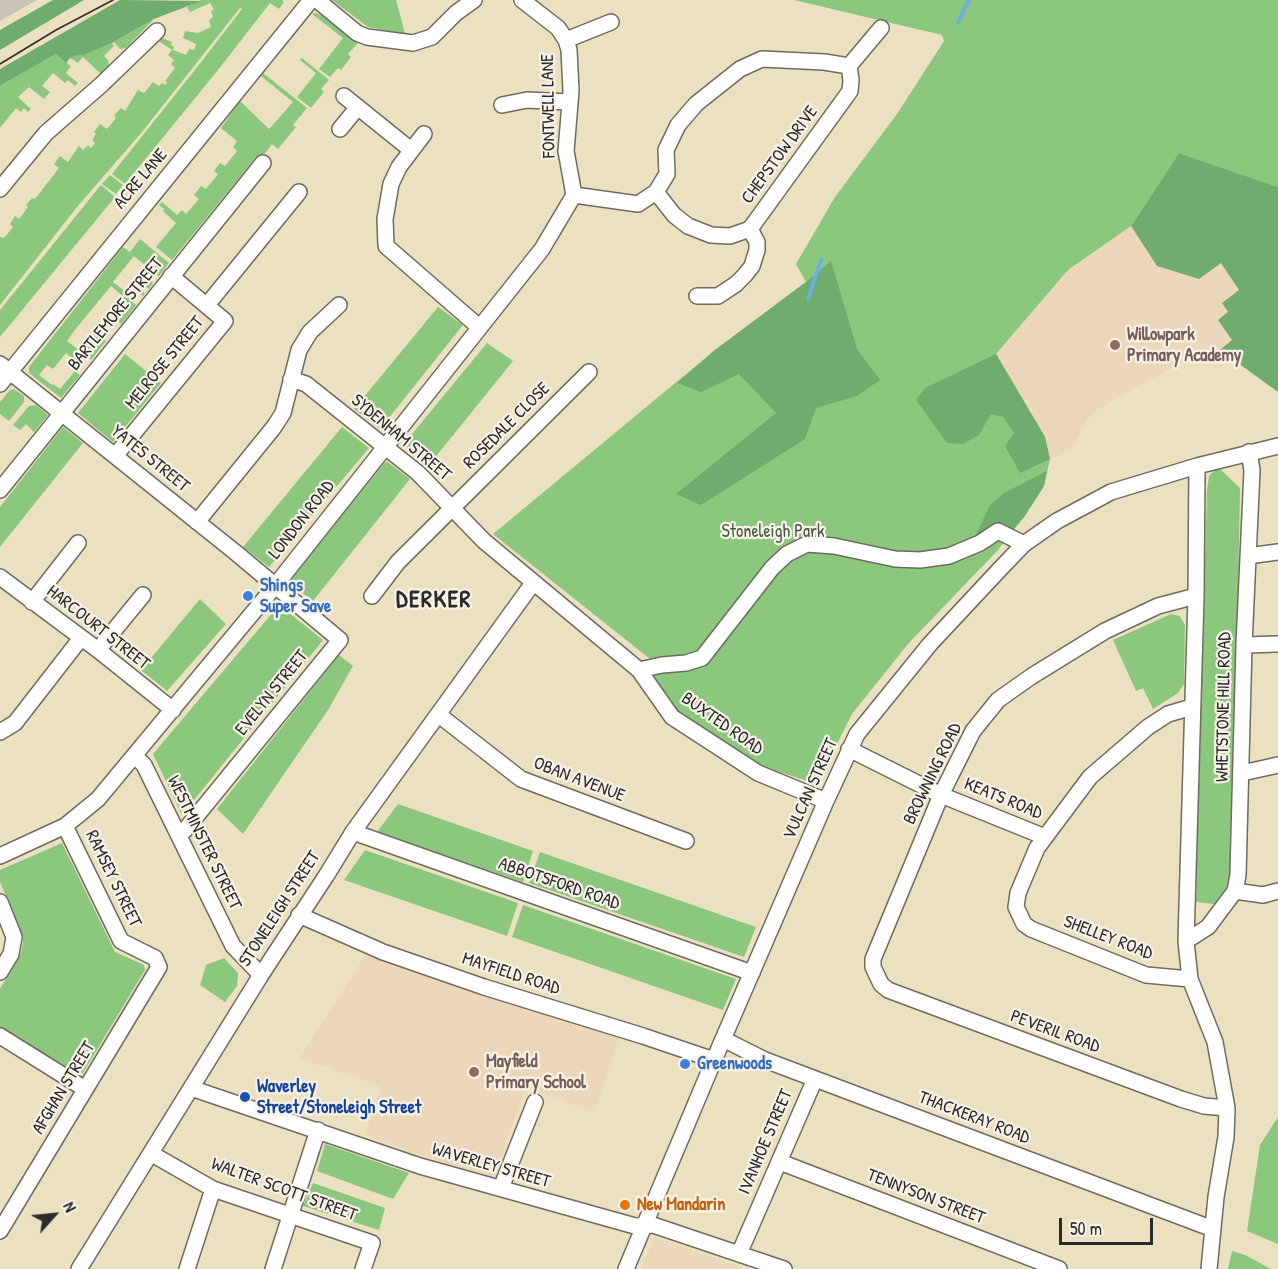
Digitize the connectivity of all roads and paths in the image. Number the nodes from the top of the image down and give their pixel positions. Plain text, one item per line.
1 (311, 0) edge
2 (316, 0) edge
3 (474, 0) edge
4 (522, 0) edge
5 (610, 22) dead end
6 (881, 28) dead end
7 (157, 31) dead end
8 (566, 40) junction
9 (849, 66) junction
10 (344, 96) dead end
11 (570, 102) junction
12 (502, 105) dead end
13 (358, 107) junction
14 (340, 129) dead end
15 (424, 134) dead end
16 (411, 150) junction
17 (263, 163) dead end
18 (0, 189) edge
19 (299, 192) dead end
20 (656, 192) junction
21 (574, 195) junction
22 (750, 229) junction
23 (171, 276) junction
24 (697, 297) dead end
25 (207, 305) junction
26 (339, 305) dead end
27 (479, 327) junction
28 (589, 372) dead end
29 (3, 373) edge
30 (291, 379) junction
31 (62, 413) junction
32 (384, 446) junction
33 (1278, 446) edge
34 (1249, 452) junction
35 (115, 456) junction
36 (1197, 466) junction
37 (0, 490) edge
38 (452, 508) junction
39 (197, 522) junction
40 (78, 543) dead end
41 (1024, 544) junction
42 (1278, 552) edge
43 (1248, 556) junction
44 (0, 577) edge
45 (533, 583) junction
46 (275, 586) junction
47 (143, 595) dead end
48 (372, 596) dead end
49 (1196, 596) junction
50 (32, 602) junction
51 (81, 638) junction
52 (1278, 644) edge
53 (1244, 645) junction
54 (98, 650) junction
55 (639, 670) junction
56 (1192, 707) junction
57 (172, 710) junction
58 (439, 715) junction
59 (0, 732) edge
60 (849, 749) junction
61 (135, 756) junction
62 (1278, 765) edge
63 (1242, 773) junction
64 (941, 795) junction
65 (826, 801) junction
66 (65, 826) junction
67 (352, 832) junction
68 (178, 834) junction
69 (1045, 837) junction
70 (686, 841) dead end
71 (0, 856) edge
72 (1235, 891) junction
73 (1278, 891) edge
74 (0, 902) edge
75 (299, 915) junction
76 (1186, 941) junction
77 (159, 964) joint
78 (0, 972) edge
79 (752, 973) junction
80 (261, 975) junction
81 (877, 978) joint
82 (1190, 979) junction
83 (0, 1036) edge
84 (723, 1040) junction
85 (714, 1060) junction
86 (815, 1079) junction
87 (191, 1088) junction
88 (85, 1089) junction
89 (535, 1101) dead end
90 (1227, 1108) junction
91 (318, 1130) junction
92 (152, 1154) junction
93 (780, 1162) junction
94 (501, 1188) junction
95 (213, 1189) junction
96 (291, 1216) junction
97 (645, 1226) junction
98 (1213, 1228) junction
99 (0, 1231) edge
100 (739, 1254) junction
101 (79, 1269) edge
102 (187, 1269) edge
103 (273, 1269) edge
104 (363, 1269) edge
105 (626, 1269) edge
106 (784, 1269) edge
107 (1059, 1269) edge
108 (1209, 1269) edge

1 - 29 street, ACRE LANE
2 - 3 street
4 - 8 street, FONTWELL LANE
5 - 8 street
6 - 9 street
7 - 18 street
8 - 11 street, FONTWELL LANE
9 - 20 street
9 - 22 street, CHEPSTOW DRIVE
10 - 13 street
11 - 12 street
11 - 21 street, FONTWELL LANE
13 - 14 street
13 - 16 street
15 - 16 street
16 - 27 street
17 - 23 street, BARTLEMORE STREET
19 - 25 street
20 - 21 street
20 - 22 street, CHEPSTOW DRIVE
21 - 27 street, LONDON ROAD
22 - 24 street
23 - 25 street, MELROSE STREET
23 - 31 street, BARTLEMORE STREET
25 - 35 street, MELROSE STREET
26 - 30 street
27 - 32 street, LONDON ROAD
28 - 38 street, ROSEDALE CLOSE
29 - 31 street, YATES STREET
30 - 32 street, SYDENHAM STREET
30 - 39 street
31 - 35 street, YATES STREET
31 - 37 street, BARTLEMORE STREET
32 - 38 street, SYDENHAM STREET
32 - 46 street, LONDON ROAD
33 - 34 street, VULCAN STREET
34 - 36 street, VULCAN STREET
34 - 43 street, WHETSTONE HILL ROAD
35 - 39 street, YATES STREET
36 - 41 street, VULCAN STREET
36 - 49 street, WHETSTONE HILL ROAD
38 - 45 street, SYDENHAM STREET
38 - 48 street, ROSEDALE CLOSE
39 - 46 street, YATES STREET
40 - 50 street
41 - 55 street
41 - 60 street, VULCAN STREET
42 - 43 street
43 - 53 street, WHETSTONE HILL ROAD
44 - 50 street, HARCOURT STREET
45 - 55 street, BUXTED ROAD
45 - 58 street, STONELEIGH STREET
46 - 57 street, LONDON ROAD
46 - 68 street, EVELYN STREET
47 - 54 street
49 - 56 street, WHETSTONE HILL ROAD
49 - 64 street, BROWNING ROAD
50 - 51 street, HARCOURT STREET
51 - 54 street, HARCOURT STREET
51 - 59 street
52 - 53 street
53 - 63 street, WHETSTONE HILL ROAD
54 - 57 street, HARCOURT STREET
55 - 65 street, BUXTED ROAD
56 - 69 street
56 - 76 street, WHETSTONE HILL ROAD
57 - 61 street, LONDON ROAD
58 - 67 street, STONELEIGH STREET
58 - 70 street, OBAN AVENUE
60 - 64 street, KEATS ROAD
60 - 65 street, VULCAN STREET
61 - 66 street, LONDON ROAD
61 - 68 street, WESTMINSTER STREET
62 - 63 street
63 - 72 street, WHETSTONE HILL ROAD
64 - 69 street, KEATS ROAD
64 - 81 street, BROWNING ROAD
65 - 79 street, VULCAN STREET
66 - 71 street, LONDON ROAD
66 - 77 street, RAMSEY STREET
67 - 75 street, STONELEIGH STREET
67 - 79 street, ABBOTSFORD ROAD
68 - 80 street, WESTMINSTER STREET
69 - 82 street, SHELLEY ROAD
72 - 73 street
72 - 76 street
74 - 78 street
75 - 80 street, STONELEIGH STREET
75 - 85 street, MAYFIELD ROAD
76 - 82 street, WHETSTONE HILL ROAD
77 - 88 street, AFGHAN STREET
79 - 84 street, VULCAN STREET
80 - 87 street, STONELEIGH STREET
81 - 90 street, PEVERIL ROAD
82 - 90 street, WHETSTONE HILL ROAD
83 - 88 street
84 - 85 street, VULCAN STREET
84 - 86 street, THACKERAY ROAD
85 - 97 street, VULCAN STREET
86 - 93 street, IVANHOE STREET
86 - 98 street, THACKERAY ROAD
87 - 91 street, WAVERLEY STREET
87 - 92 street, STONELEIGH STREET
88 - 99 street, AFGHAN STREET
89 - 94 street
90 - 98 street, WHETSTONE HILL ROAD
91 - 94 street, WAVERLEY STREET
91 - 96 street
92 - 95 street, WALTER SCOTT STREET
92 - 101 street, STONELEIGH STREET
93 - 100 street, IVANHOE STREET
93 - 107 street, TENNYSON STREET
94 - 97 street, WAVERLEY STREET
95 - 96 street, WALTER SCOTT STREET
95 - 102 street
96 - 103 street
96 - 104 street, WALTER SCOTT STREET
97 - 100 street, WAVERLEY STREET
97 - 105 street, VULCAN STREET
98 - 108 street, WHETSTONE HILL ROAD
100 - 106 street, WAVERLEY STREET

